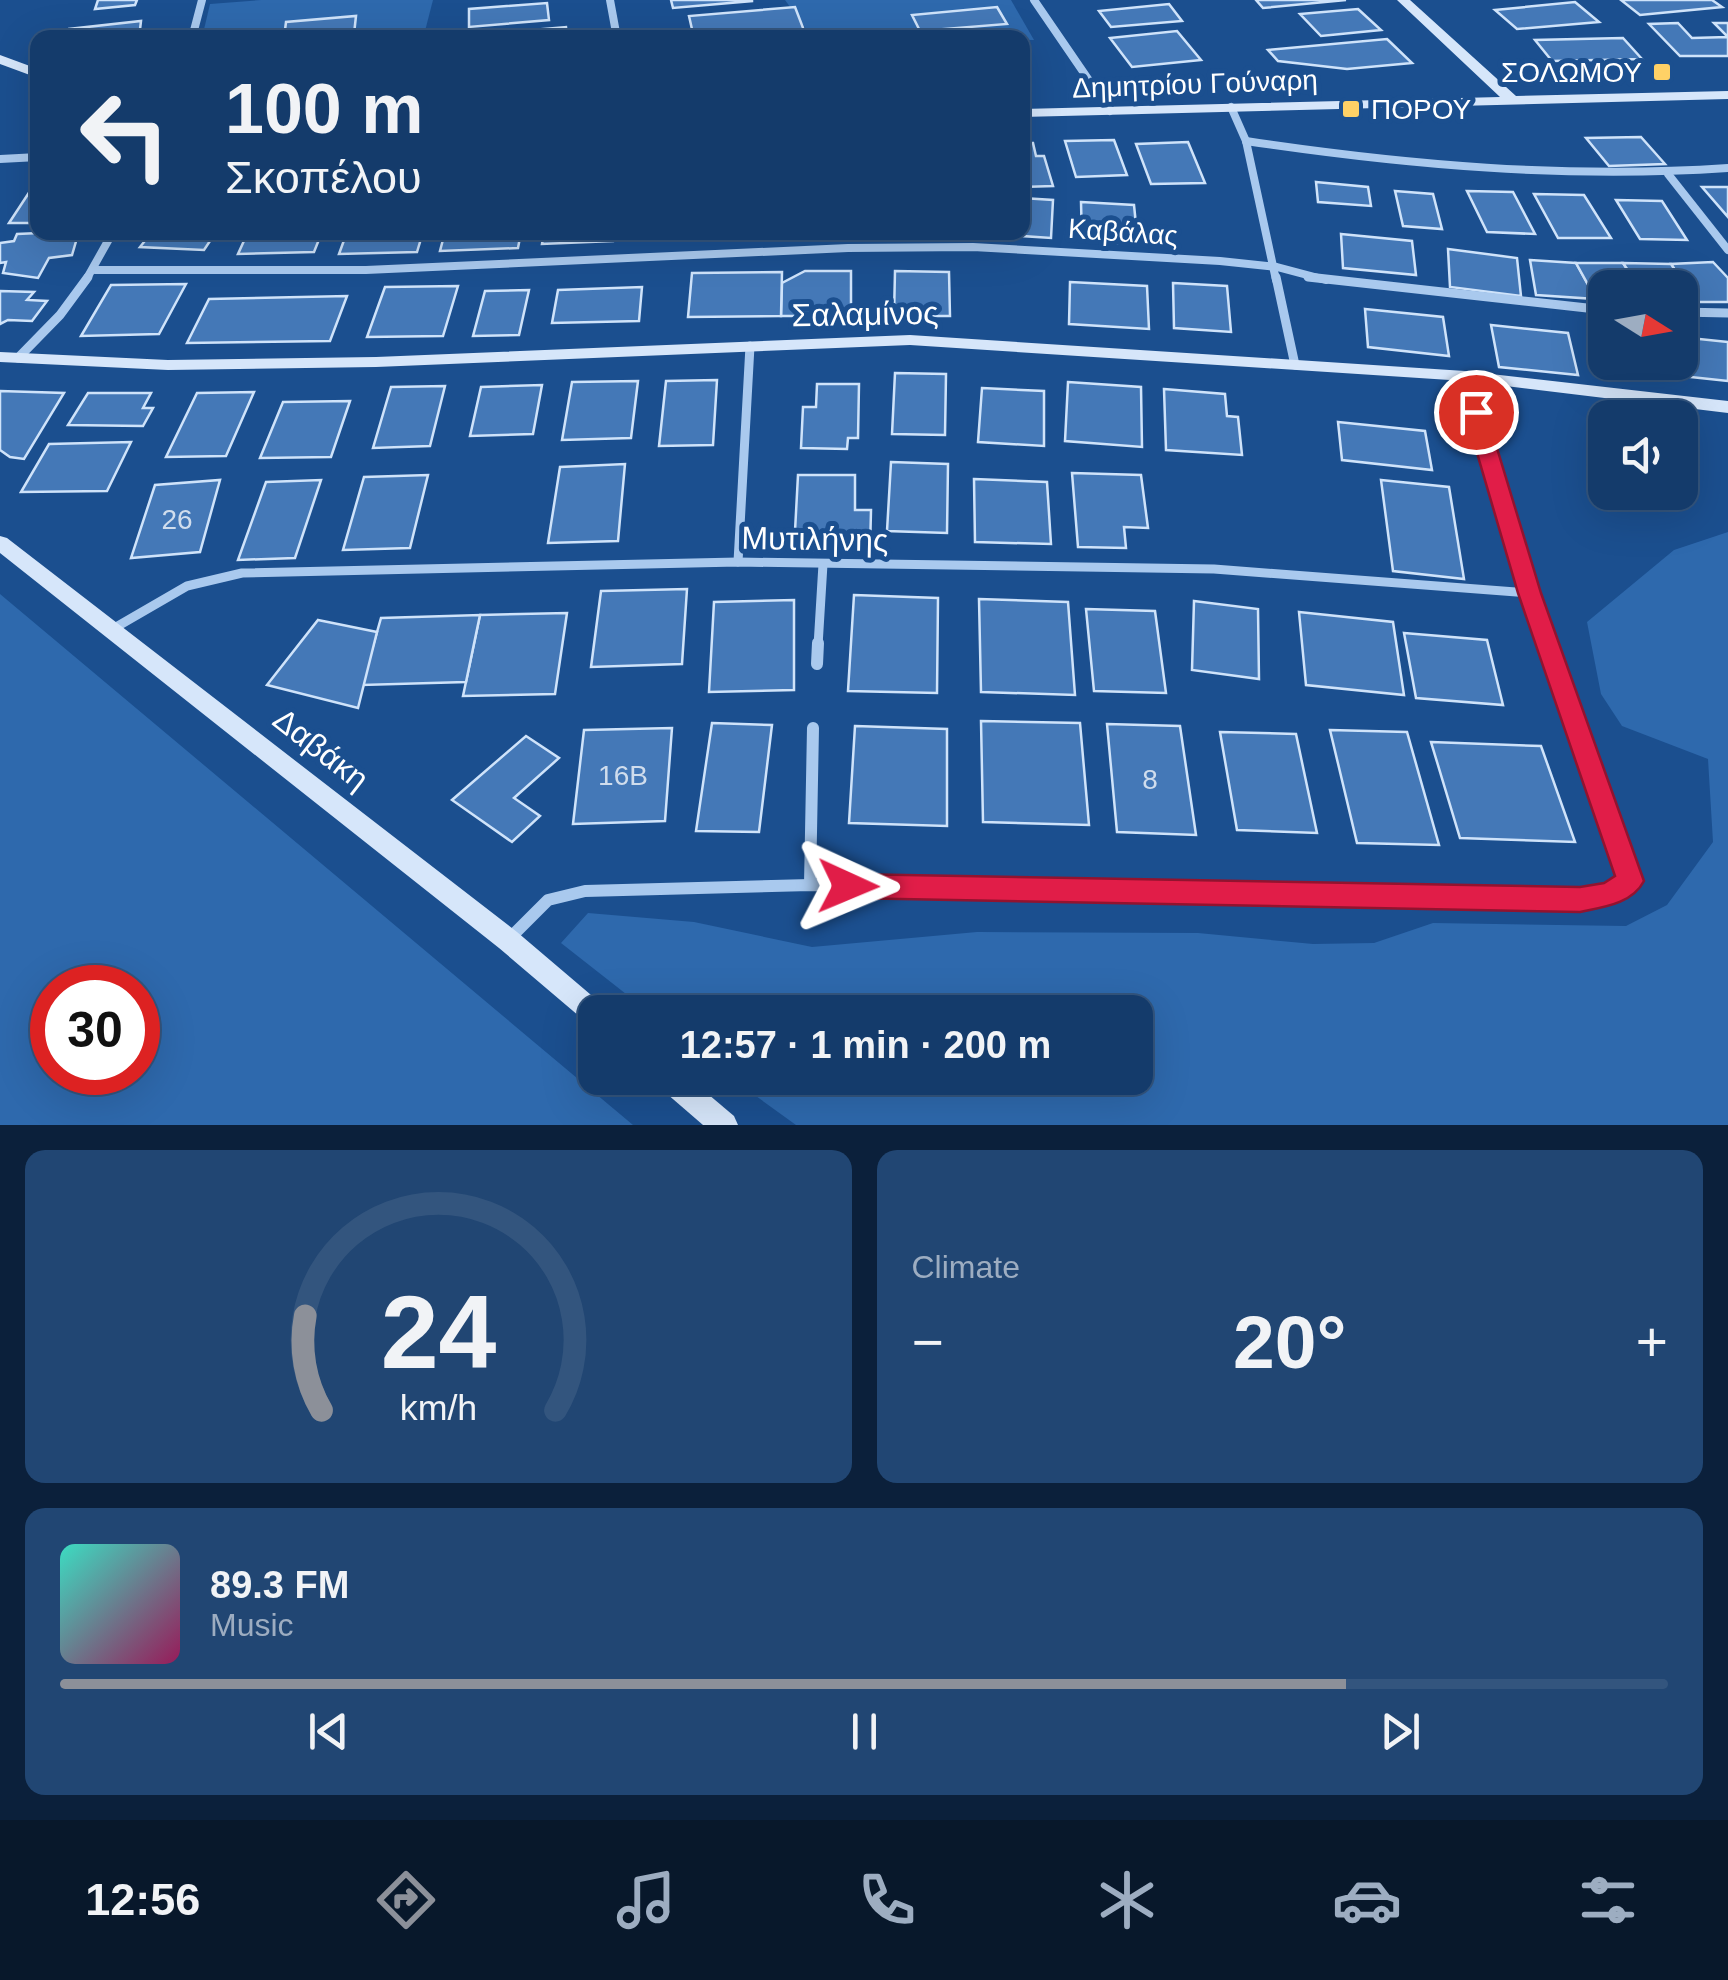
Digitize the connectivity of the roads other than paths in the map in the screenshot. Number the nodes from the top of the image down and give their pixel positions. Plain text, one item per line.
1 (202, 0) edge
2 (610, 0) edge
3 (1034, 0) edge
4 (1404, 0) edge
5 (194, 30) edge
6 (616, 30) edge
7 (0, 58) edge
8 (30, 71) edge
9 (1728, 95) edge
10 (1513, 100) junction
11 (1231, 107) junction
12 (1110, 111) junction
13 (1030, 113) edge
14 (1246, 140) junction
15 (30, 158) edge
16 (0, 159) edge
17 (1728, 168) edge
18 (1668, 174) junction
19 (109, 240) edge
20 (1728, 250) edge
21 (1276, 267) junction
22 (95, 270) junction
23 (1588, 308) edge
24 (1698, 312) edge
25 (1728, 312) edge
26 (750, 346) junction
27 (9, 358) edge
28 (1295, 365) junction
29 (1465, 376) junction
30 (1728, 407) edge
31 (0, 543) edge
32 (738, 562) junction
33 (823, 564) junction
34 (1530, 593) junction
35 (111, 630) junction
36 (817, 664) dead end
37 (813, 728) dead end
38 (810, 886) junction
39 (508, 940) junction
40 (578, 1000) edge
41 (688, 1095) edge
42 (724, 1125) edge

1 - 5 street
2 - 6 street
3 - 12 street
4 - 10 street
7 - 8 street
9 - 10 street, Δημητρίου Γούναρη
10 - 11 street, Δημητρίου Γούναρη
11 - 12 street, Δημητρίου Γούναρη
11 - 14 street
12 - 13 street, Δημητρίου Γούναρη
14 - 18 street
14 - 21 street
15 - 16 street
17 - 18 street
18 - 20 street
19 - 22 street
21 - 22 street, Καβάλας
21 - 23 street, Καβάλας
21 - 28 street
22 - 27 street
24 - 25 street
26 - 27 street, Σαλαμίνος
26 - 28 street, Σαλαμίνος
26 - 32 street
28 - 29 street, Σαλαμίνος
29 - 30 street, Σαλαμίνος
29 - 34 street
31 - 35 street, Δαβάκη
32 - 33 street, Μυτιλήνης
32 - 35 street, Μυτιλήνης
33 - 34 street, Μυτιλήνης
33 - 36 street
34 - 38 street
35 - 39 street, Δαβάκη
37 - 38 street
38 - 39 street
39 - 40 street, Δαβάκη
41 - 42 street

